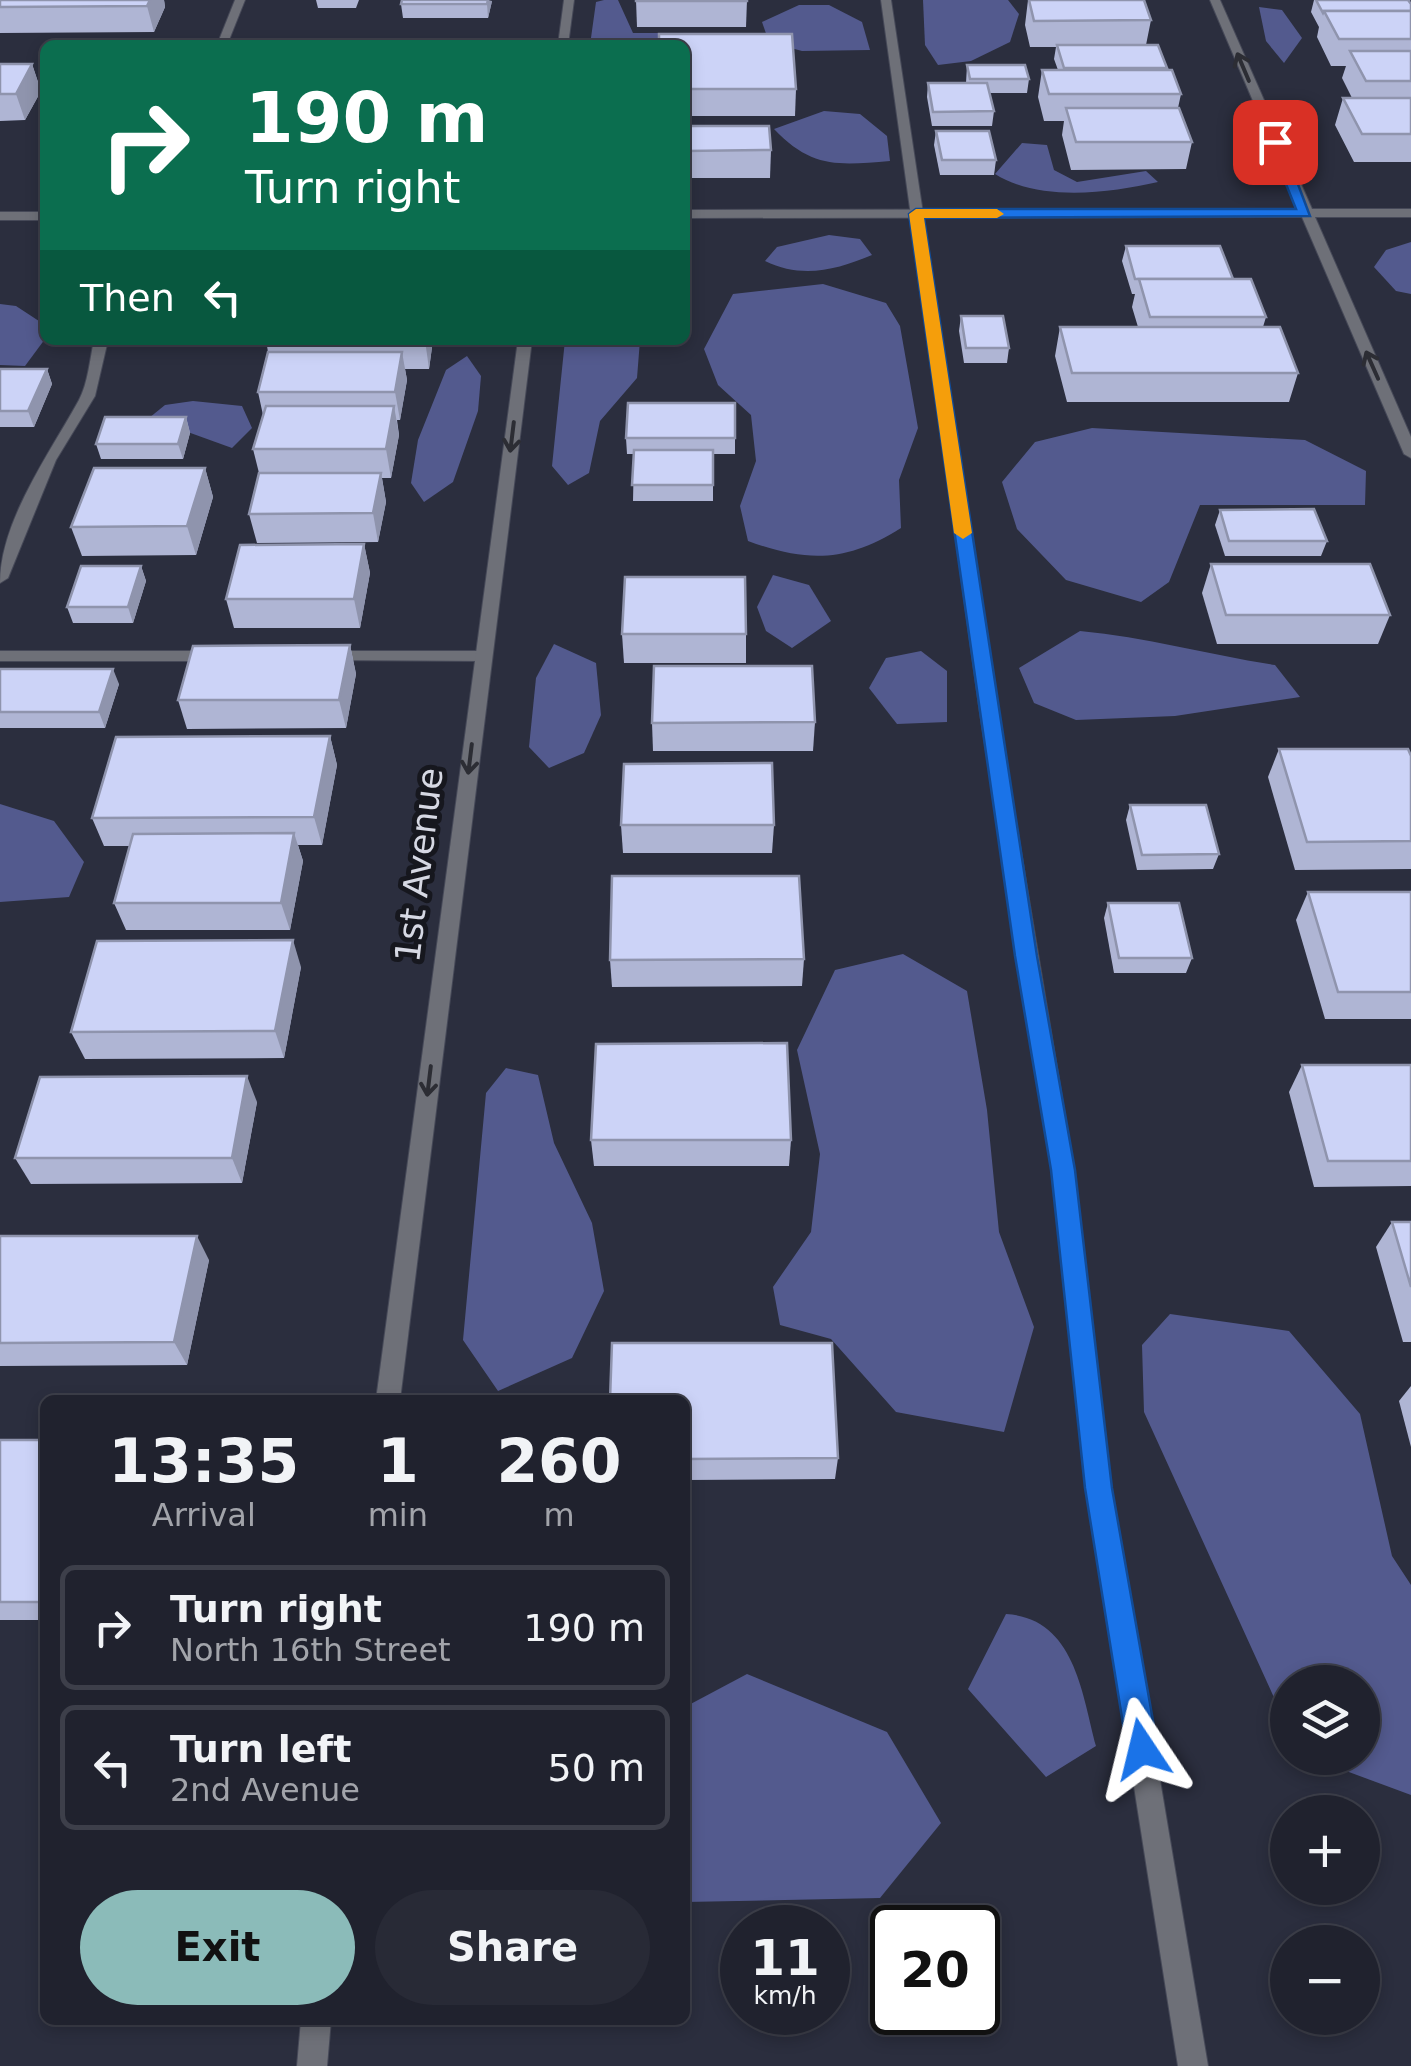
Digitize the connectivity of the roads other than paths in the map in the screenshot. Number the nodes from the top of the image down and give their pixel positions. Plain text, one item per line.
1 (240, 0) edge
2 (569, 0) edge
3 (886, 0) edge
4 (1216, 0) edge
5 (224, 40) edge
6 (564, 40) edge
7 (1305, 213) junction
8 (1411, 213) edge
9 (690, 214) edge
10 (916, 214) junction
11 (0, 216) edge
12 (40, 216) edge
13 (101, 345) edge
14 (523, 345) edge
15 (1411, 454) edge
16 (0, 578) edge
17 (0, 656) edge
18 (232, 656) edge
19 (309, 656) edge
20 (483, 656) junction
21 (389, 1395) edge
22 (316, 2025) edge
23 (312, 2066) edge
24 (1193, 2066) edge

1 - 5 street
2 - 6 street
3 - 10 street
7 -> 4 street
7 - 8 street
7 - 10 street
15 -> 7 street
9 - 10 street
10 - 24 street
11 - 12 street
13 - 16 street
14 -> 20 street, 1st Avenue
17 - 18 street
19 - 20 street
20 -> 21 street, 1st Avenue
22 - 23 street

